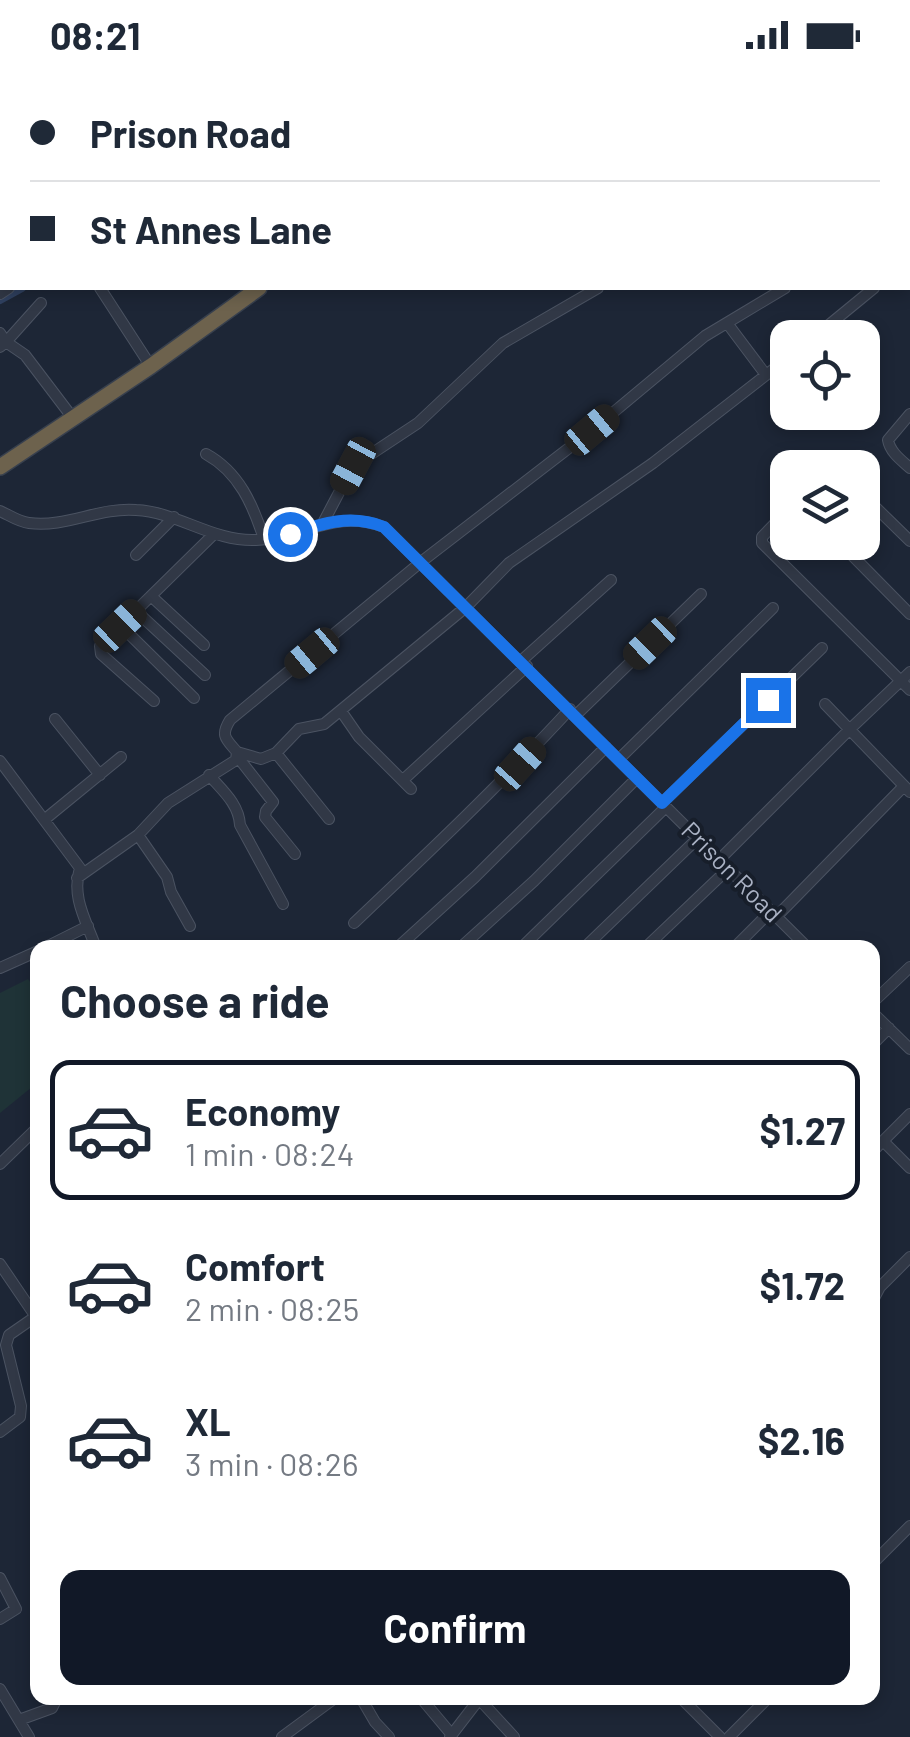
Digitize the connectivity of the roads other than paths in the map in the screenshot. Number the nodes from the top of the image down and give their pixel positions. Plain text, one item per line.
1 (101, 290) edge
2 (247, 290) edge
3 (257, 290) edge
4 (595, 290) edge
5 (783, 290) edge
6 (872, 290) edge
7 (42, 303) dead end
8 (835, 320) edge
9 (727, 323) junction
10 (2, 340) edge
11 (148, 362) junction
12 (770, 372) edge
13 (766, 375) junction
14 (69, 412) junction
15 (910, 414) edge
16 (206, 454) dead end
17 (0, 458) edge
18 (0, 467) edge
19 (910, 468) edge
20 (0, 511) edge
21 (880, 512) edge
22 (174, 517) junction
23 (323, 523) junction
24 (770, 529) edge
25 (214, 534) junction
26 (264, 540) junction
27 (910, 541) edge
28 (770, 550) edge
29 (136, 555) dead end
30 (780, 560) edge
31 (856, 560) edge
32 (422, 562) junction
33 (612, 580) dead end
34 (700, 594) dead end
35 (151, 596) junction
36 (466, 607) junction
37 (772, 608) dead end
38 (136, 611) junction
39 (910, 614) edge
40 (120, 626) junction
41 (204, 646) dead end
42 (822, 648) dead end
43 (524, 664) junction
44 (205, 675) dead end
45 (905, 676) edge
46 (910, 690) edge
47 (194, 698) dead end
48 (154, 702) dead end
49 (826, 704) dead end
50 (341, 711) junction
51 (573, 712) junction
52 (55, 719) dead end
53 (849, 730) junction
54 (606, 747) junction
55 (276, 753) junction
56 (237, 754) junction
57 (122, 757) dead end
58 (619, 759) junction
59 (0, 762) edge
60 (100, 775) junction
61 (209, 775) junction
62 (637, 778) junction
63 (907, 789) edge
64 (664, 805) junction
65 (329, 819) dead end
66 (44, 820) junction
67 (138, 835) junction
68 (697, 839) junction
69 (295, 854) dead end
70 (724, 864) junction
71 (76, 878) junction
72 (283, 904) dead end
73 (774, 914) junction
74 (354, 923) dead end
75 (88, 926) junction
76 (190, 926) dead end
77 (60, 940) edge
78 (93, 940) edge
79 (406, 940) edge
80 (469, 940) edge
81 (529, 940) edge
82 (593, 940) edge
83 (653, 940) edge
84 (743, 940) edge
85 (800, 940) edge
86 (30, 955) edge
87 (910, 967) edge
88 (0, 968) edge
89 (880, 996) edge
90 (880, 1020) edge
91 (889, 1028) junction
92 (880, 1037) edge
93 (910, 1049) edge
94 (910, 1114) edge
95 (30, 1135) edge
96 (883, 1141) junction
97 (880, 1144) edge
98 (0, 1164) edge
99 (910, 1168) edge
100 (910, 1256) edge
101 (0, 1264) edge
102 (880, 1280) edge
103 (30, 1307) edge
104 (30, 1322) edge
105 (0, 1432) edge
106 (910, 1526) edge
107 (880, 1556) edge
108 (0, 1578) edge
109 (0, 1619) edge
110 (0, 1690) edge
111 (54, 1705) edge
112 (325, 1705) edge
113 (365, 1705) edge
114 (427, 1705) edge
115 (475, 1705) edge
116 (485, 1705) edge
117 (688, 1705) edge
118 (761, 1705) edge
119 (19, 1720) junction
120 (451, 1736) edge
121 (29, 1737) edge
122 (282, 1737) edge
123 (390, 1737) edge
124 (514, 1737) edge
125 (720, 1737) edge
126 (729, 1737) edge

1 - 11 street
2 - 11 highway
3 - 18 highway
4 - 23 street
5 - 9 street
6 - 8 street
7 - 10 street
9 - 13 street
9 - 32 street
10 - 14 street
11 - 14 highway
12 - 13 street
13 - 36 street
14 - 17 highway
15 - 19 street
16 - 26 street
20 - 22 street, Prison Road
21 - 27 street
22 - 25 street, Prison Road
22 - 29 street
23 - 26 street, Prison Road
23 - 32 street, Prison Road
24 - 28 street
25 - 26 street, Prison Road
25 - 35 street
30 - 45 street
31 - 39 street
32 - 36 street, Prison Road
32 - 56 street
33 - 43 street
34 - 51 street
35 - 38 street
35 - 41 street
36 - 43 street, Prison Road
36 - 50 street
37 - 58 street
38 - 40 street
38 - 44 street
40 - 47 street
40 - 48 street
42 - 64 street
43 - 50 street
43 - 51 street, Prison Road
45 - 46 street
45 - 53 street
49 - 53 street
50 - 55 street
51 - 54 street, Prison Road
51 - 74 street
52 - 60 street
53 - 63 street
53 - 70 street
54 - 58 street, Prison Road
54 - 79 street
55 - 56 street
55 - 65 street
56 - 61 street
56 - 69 street
57 - 60 street
58 - 62 street, Prison Road
59 - 66 street
60 - 66 street
61 - 67 street
61 - 72 street
62 - 64 street, Prison Road
62 - 80 street
63 - 73 street
64 - 68 street, Prison Road
64 - 81 street
66 - 71 street
67 - 71 street
67 - 76 street
68 - 70 street, Prison Road
68 - 82 street
70 - 73 street, Prison Road
70 - 83 street
71 - 75 street
73 - 84 street
73 - 85 street, Prison Road
75 - 77 street
75 - 78 street
86 - 88 street
87 - 89 street
90 - 91 street
91 - 92 street
91 - 93 street
94 - 96 street
95 - 98 street
96 - 97 street
96 - 99 street
100 - 102 street
101 - 103 street
104 - 105 street
106 - 107 street
108 - 109 street
110 - 119 street
111 - 119 street
112 - 122 street
113 - 123 street
114 - 120 street
115 - 120 street
116 - 124 street
117 - 125 street
118 - 126 street
119 - 121 street

